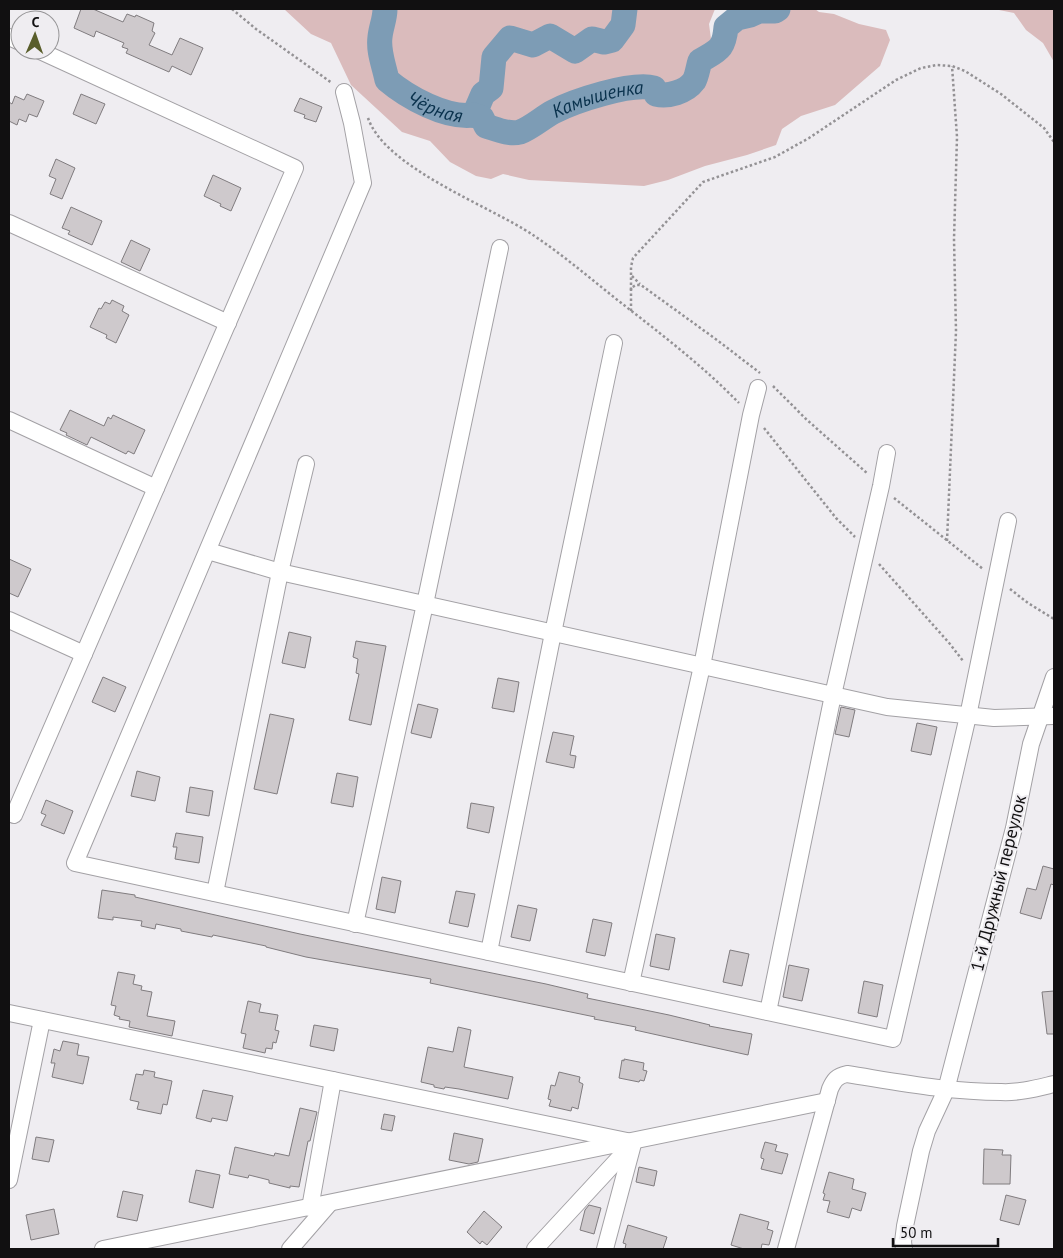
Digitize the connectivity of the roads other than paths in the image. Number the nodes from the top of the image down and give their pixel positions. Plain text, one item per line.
1 (60, 60) edge
2 (344, 92) road end
3 (9, 223) edge
4 (500, 248) dead end
5 (228, 323) junction
6 (614, 343) dead end
7 (762, 381) road end
8 (9, 420) edge
9 (887, 453) dead end
10 (306, 464) dead end
11 (156, 488) junction
12 (1008, 520) dead end
13 (208, 551) junction
14 (280, 572) junction
15 (425, 604) junction
16 (9, 620) edge
17 (553, 633) junction
18 (84, 654) junction
19 (702, 666) junction
20 (1054, 677) edge
21 (833, 695) junction
22 (968, 716) junction
23 (1048, 716) edge
24 (12, 814) edge
25 (215, 893) junction
26 (356, 924) junction
27 (489, 952) junction
28 (631, 983) junction
29 (768, 1012) junction
30 (9, 1013) edge
31 (42, 1020) junction
32 (333, 1080) junction
33 (1054, 1084) edge
34 (946, 1090) junction
35 (827, 1102) junction
36 (634, 1142) junction
37 (9, 1180) edge
38 (329, 1204) junction
39 (310, 1208) junction
40 (103, 1249) edge
41 (290, 1249) edge
42 (534, 1249) edge
43 (605, 1249) edge
44 (786, 1249) edge
45 (904, 1249) edge

1 - 5 street
2 - 13 street
3 - 5 street
4 - 15 street
5 - 11 street
6 - 17 street
7 - 19 street
8 - 11 street
9 - 21 street
10 - 14 street
11 - 18 street
12 - 22 street
13 - 14 street
13 - 25 street
14 - 15 street
14 - 25 street
15 - 17 street
15 - 26 street
16 - 18 street
17 - 19 street
17 - 27 street
18 - 24 street
19 - 21 street
19 - 28 street
20 - 23 street, 1-й Дружный переулок
21 - 22 street
21 - 29 street
22 - 23 street
22 - 29 street
23 - 34 street, 1-й Дружный переулок
25 - 26 street
26 - 27 street
27 - 28 street
28 - 29 street
30 - 31 street
31 - 32 street
31 - 37 street
32 - 36 street
32 - 39 street
33 - 34 street
34 - 35 street
34 - 45 street, 1-й Дружный переулок
35 - 36 street
35 - 44 street
36 - 38 street
36 - 42 street
36 - 43 street
38 - 39 street
38 - 41 street
39 - 40 street

